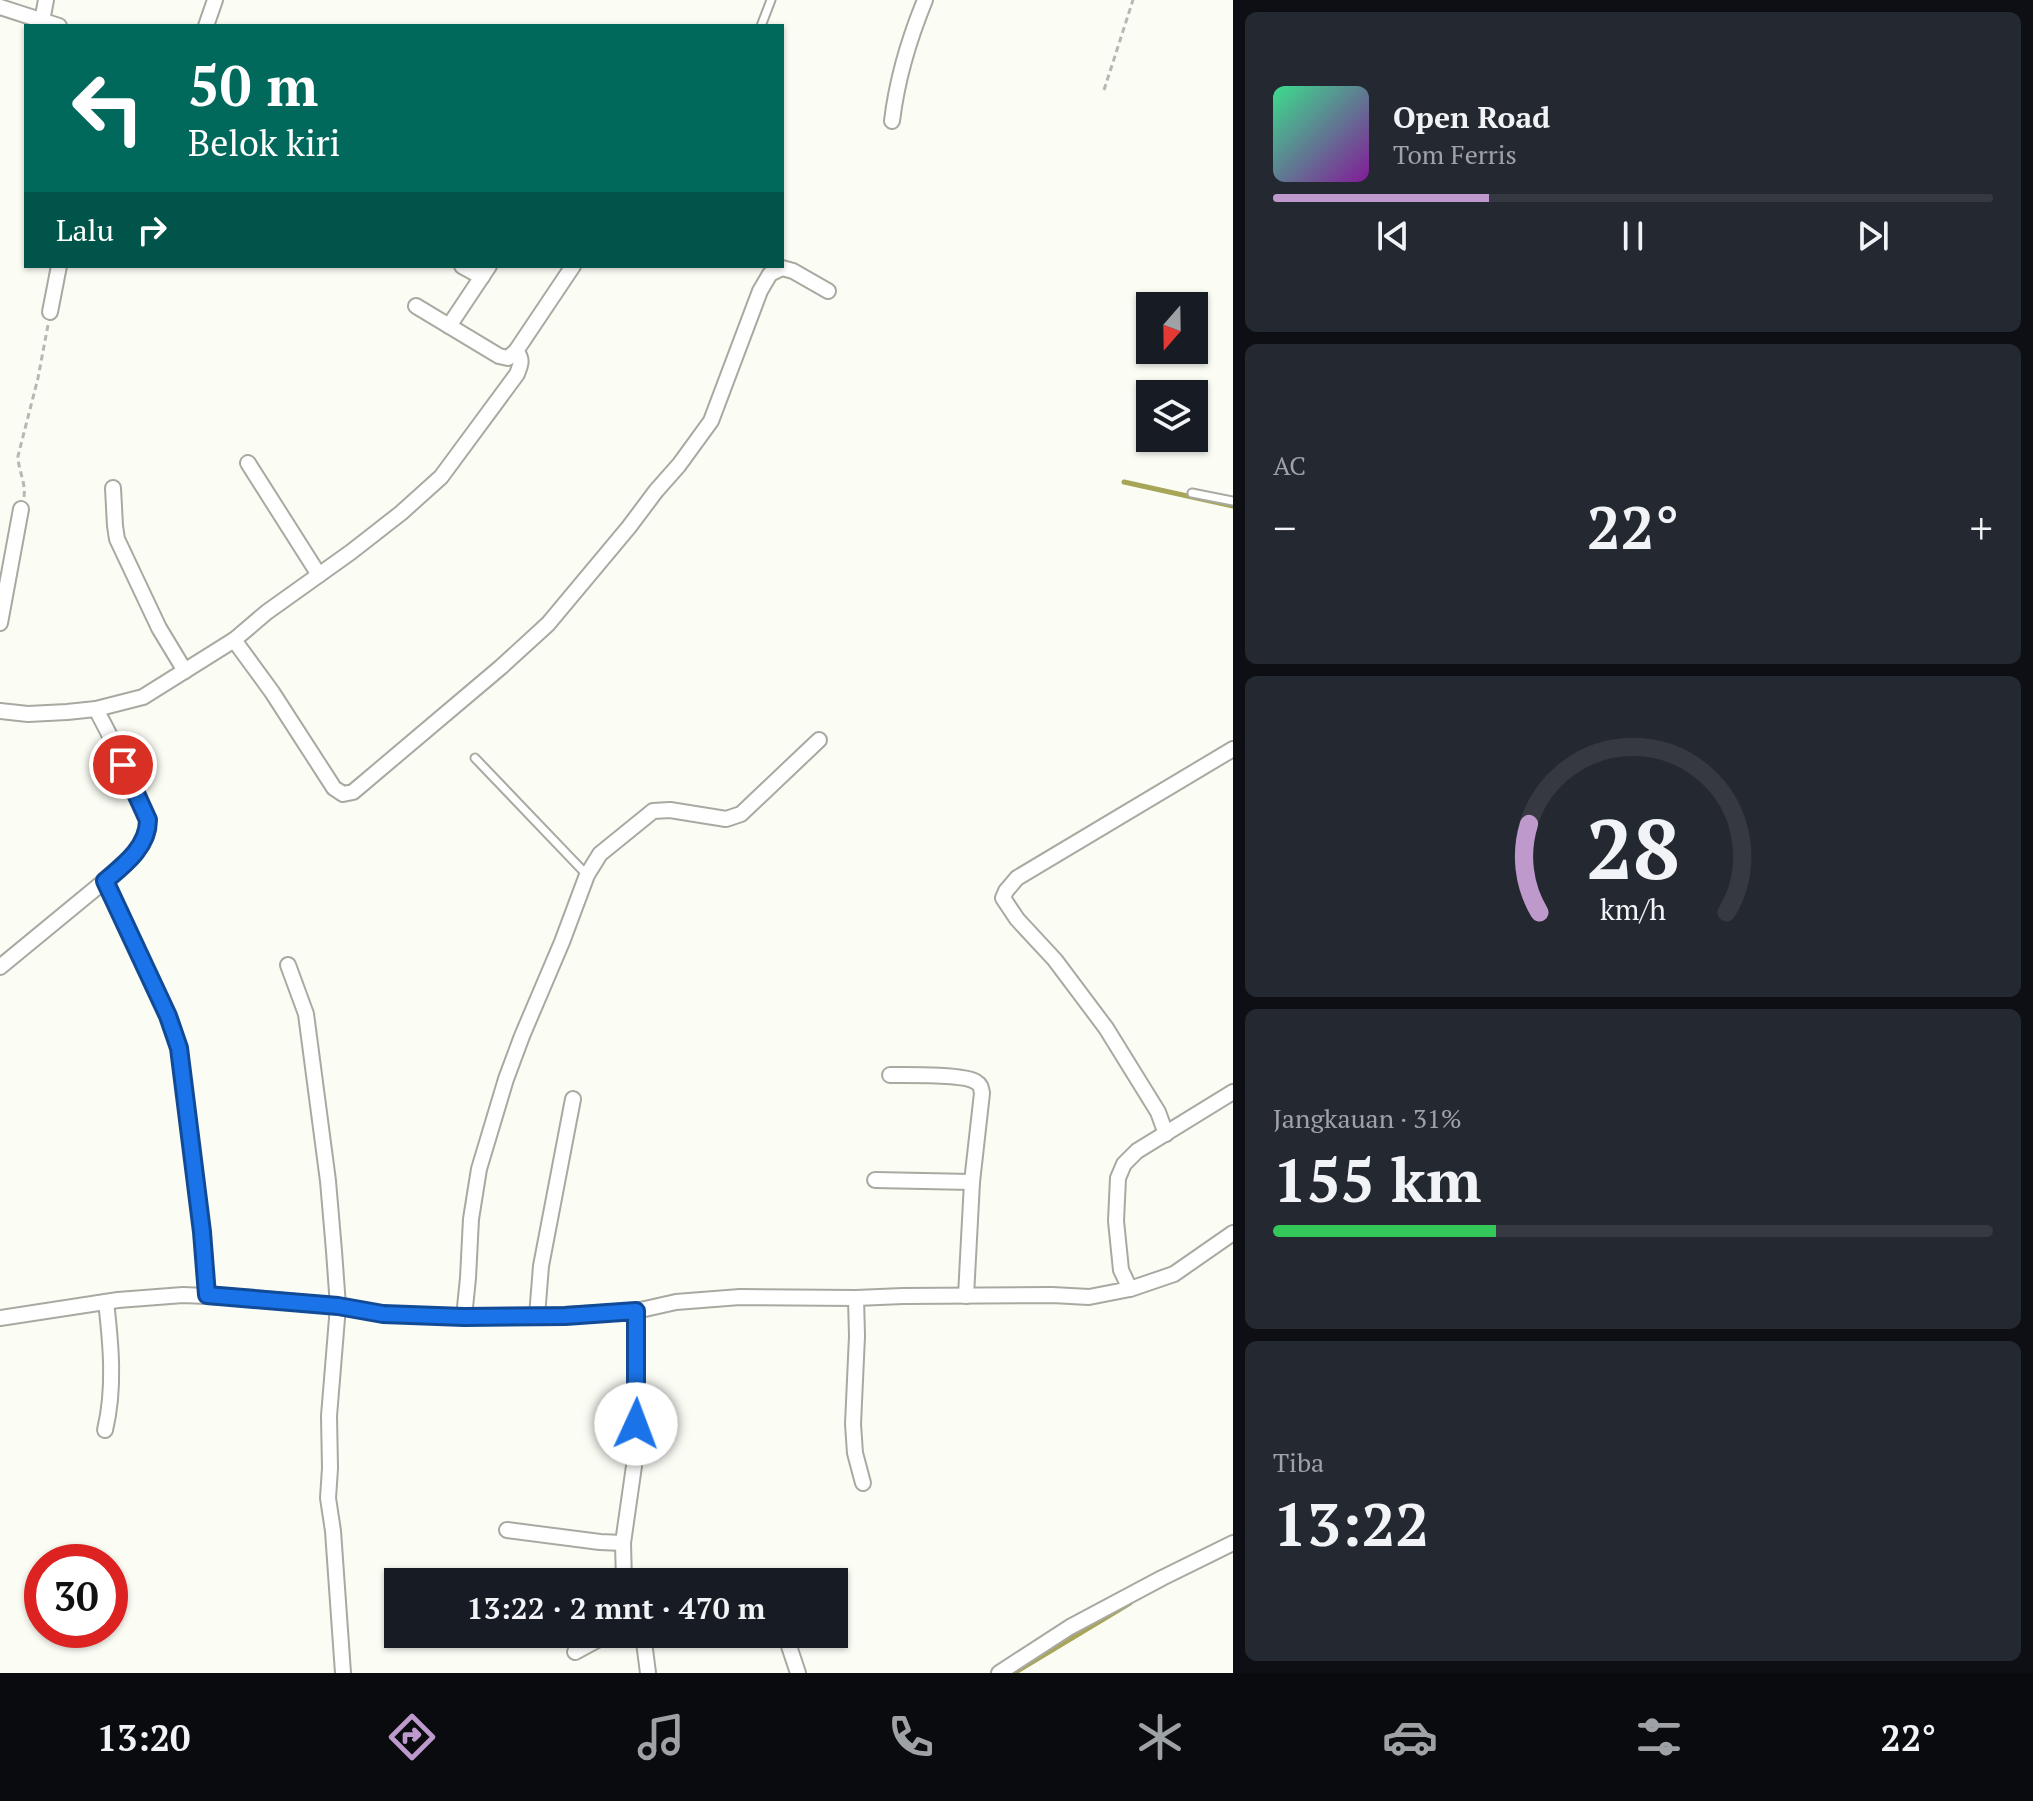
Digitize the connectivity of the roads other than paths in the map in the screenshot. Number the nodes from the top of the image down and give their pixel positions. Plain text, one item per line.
1 (46, 0) edge
2 (215, 0) edge
3 (771, 0) edge
4 (925, 0) edge
5 (4, 5) edge
6 (42, 21) junction
7 (52, 24) edge
8 (207, 24) edge
9 (762, 24) edge
10 (892, 121) dead end
11 (59, 268) edge
12 (572, 268) edge
13 (485, 271) edge
14 (828, 291) dead end
15 (416, 306) dead end
16 (50, 312) road end
17 (449, 326) junction
18 (516, 351) junction
19 (248, 463) dead end
20 (113, 488) dead end
21 (1192, 493) dead end
22 (1233, 501) edge
23 (21, 509) road end
24 (319, 575) junction
25 (0, 623) edge
26 (234, 640) junction
27 (185, 671) junction
28 (96, 709) junction
29 (0, 711) edge
30 (819, 740) dead end
31 (1233, 749) edge
32 (475, 758) dead end
33 (587, 875) junction
34 (105, 881) junction
35 (288, 965) dead end
36 (0, 967) edge
37 (890, 1075) dead end
38 (1233, 1092) edge
39 (573, 1099) dead end
40 (1166, 1134) junction
41 (875, 1180) dead end
42 (972, 1182) junction
43 (1233, 1233) edge
44 (1130, 1289) junction
45 (207, 1295) junction
46 (966, 1296) junction
47 (856, 1298) junction
48 (106, 1302) junction
49 (338, 1306) junction
50 (636, 1311) junction
51 (537, 1316) junction
52 (464, 1317) junction
53 (0, 1318) edge
54 (105, 1430) dead end
55 (863, 1483) dead end
56 (507, 1530) dead end
57 (623, 1543) junction
58 (1233, 1543) edge
59 (624, 1568) edge
60 (582, 1648) edge
61 (645, 1648) edge
62 (790, 1648) edge
63 (575, 1652) dead end
64 (343, 1673) edge
65 (648, 1673) edge
66 (798, 1673) edge
67 (999, 1673) edge

1 - 6 street
2 - 8 street
3 - 9 lane
4 - 10 street
5 - 6 street
6 - 7 street
11 - 16 street
12 - 18 street
13 - 17 street
14 - 26 street
15 - 17 street
17 - 18 street
18 - 24 street
19 - 24 street
20 - 27 street
21 - 22 lane
23 - 25 street
24 - 26 street
26 - 27 street
27 - 28 street
28 - 29 street
28 - 34 street
30 - 33 street
31 - 40 street
32 - 33 lane
33 - 52 street
34 - 36 street
34 - 45 street
35 - 49 street
37 - 42 street
38 - 40 street
39 - 51 street
40 - 44 street
41 - 42 street
42 - 46 street
43 - 44 street
44 - 46 street
45 - 48 street
45 - 49 street
46 - 47 street
47 - 50 street
47 - 55 street
48 - 53 street
48 - 54 street
49 - 52 street
49 - 64 street
50 - 51 street
50 - 57 street
51 - 52 street
56 - 57 street
57 - 59 street
58 - 67 street
60 - 63 street
61 - 65 street
62 - 66 street

